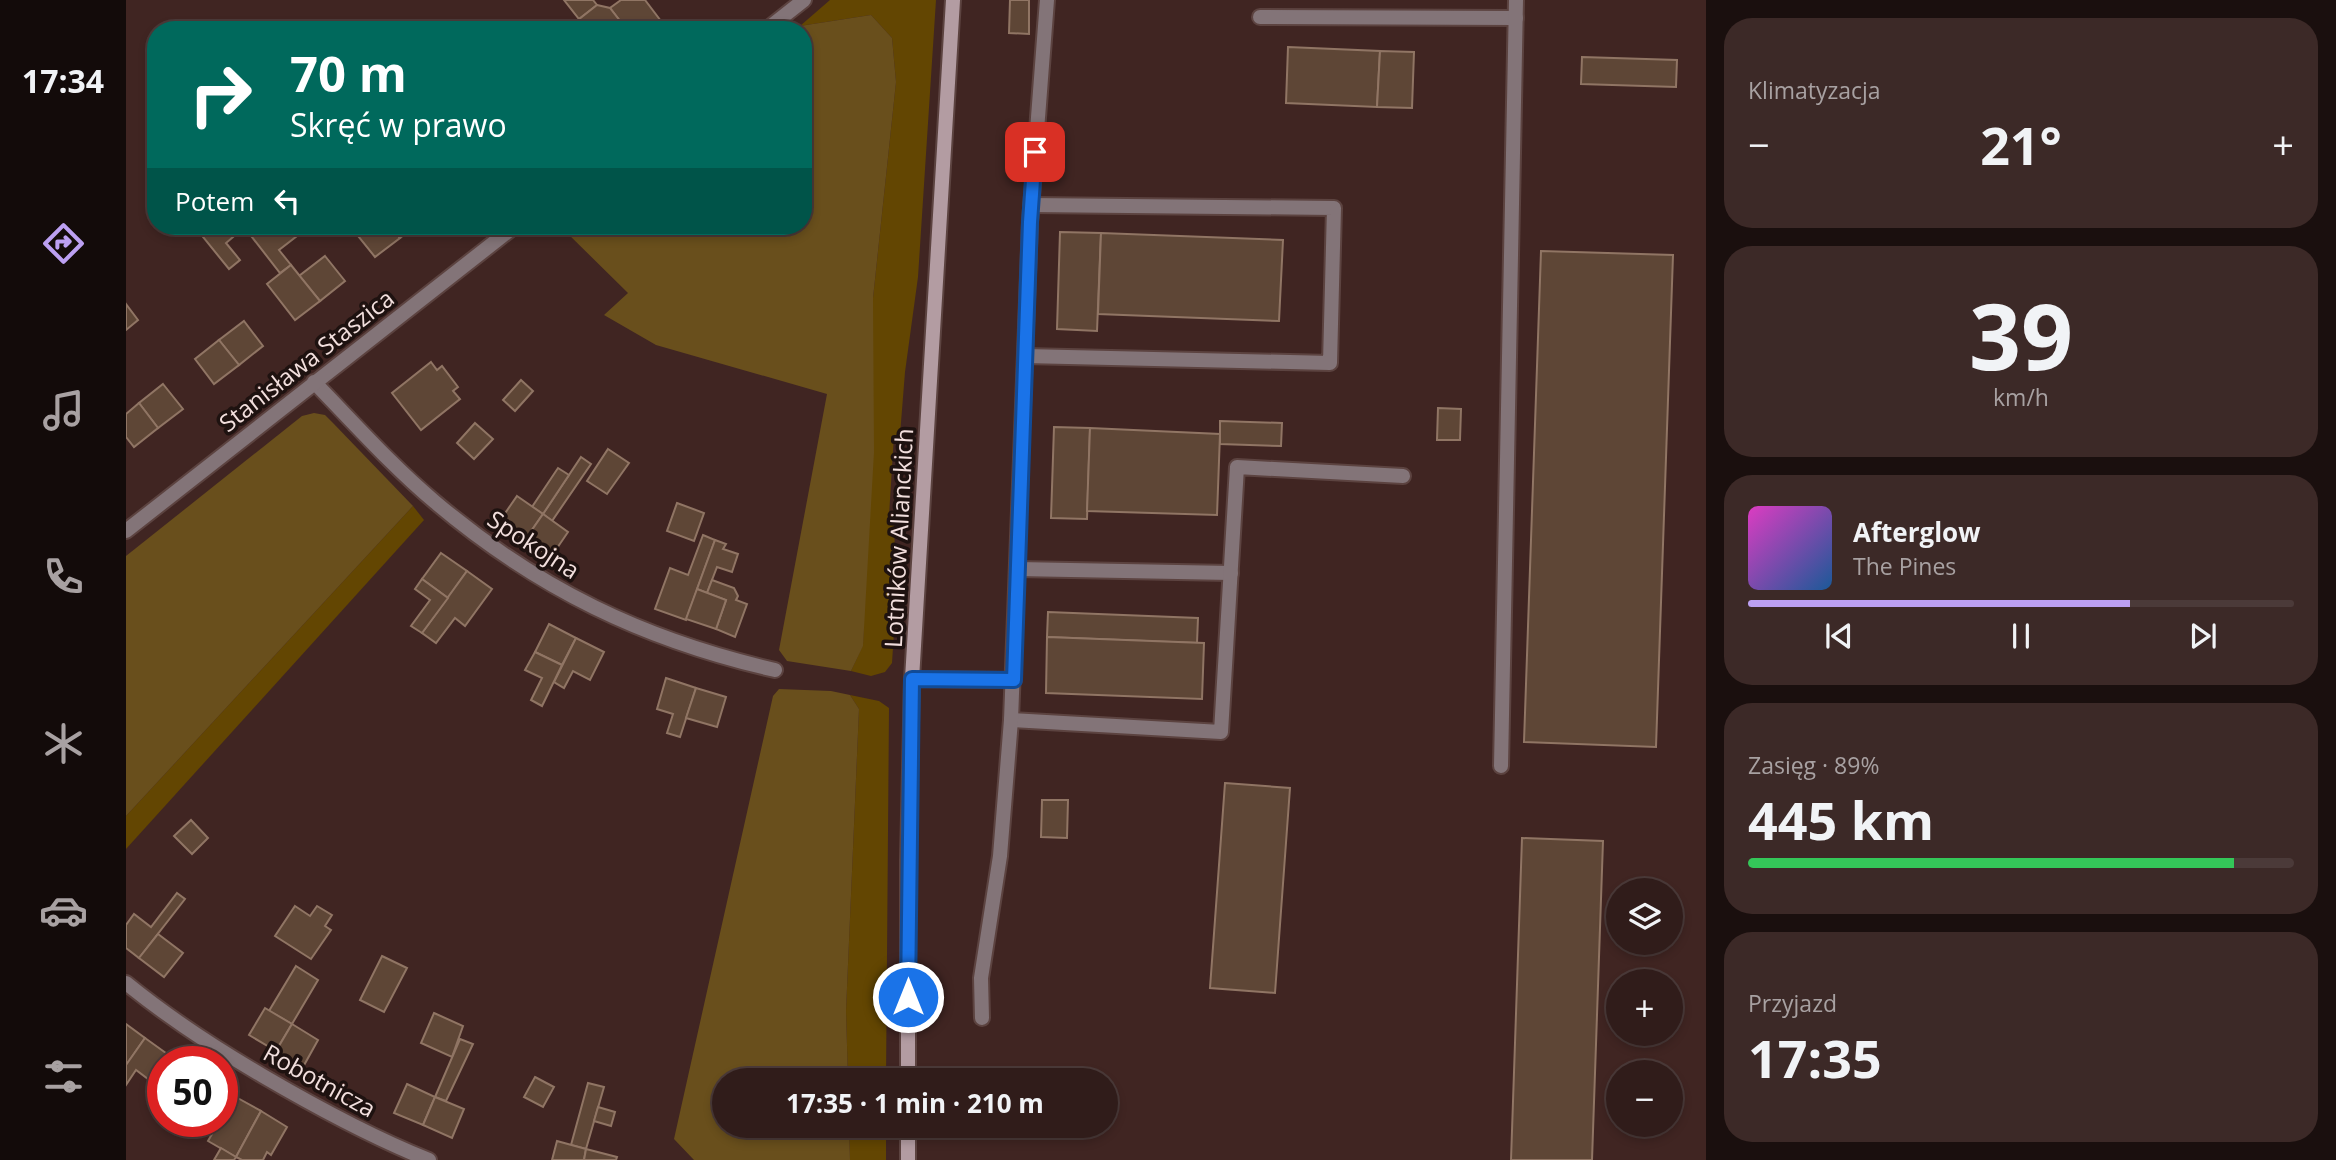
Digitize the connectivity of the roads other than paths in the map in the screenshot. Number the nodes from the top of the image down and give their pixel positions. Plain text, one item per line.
1 (804, 0) edge
2 (953, 0) edge
3 (1047, 0) edge
4 (1516, 0) edge
5 (1260, 16) dead end
6 (1516, 18) junction
7 (777, 21) edge
8 (1031, 205) junction
9 (503, 235) edge
10 (1025, 356) junction
11 (314, 382) junction
12 (1403, 476) dead end
13 (126, 531) edge
14 (1017, 569) junction
15 (1231, 573) junction
16 (775, 670) dead end
17 (912, 679) junction
18 (1014, 680) junction
19 (1012, 720) junction
20 (1501, 766) dead end
21 (126, 983) edge
22 (982, 1018) dead end
23 (908, 1068) edge
24 (908, 1138) edge
25 (429, 1160) edge
26 (908, 1160) edge

1 - 7 street
2 - 17 main road, Lotników Alianckich
3 - 8 street
4 - 6 street
5 - 6 street
6 - 20 street
8 - 10 street
8 - 10 street
9 - 11 street, Stanisława Staszica
10 - 14 street
11 - 13 street, Stanisława Staszica
11 - 16 street, Spokojna
12 - 15 street
14 - 15 street
14 - 18 street
15 - 19 street
17 - 18 street
17 - 23 main road, Lotników Alianckich
18 - 19 street
19 - 22 street
21 - 25 street, Robotnicza
24 - 26 main road

